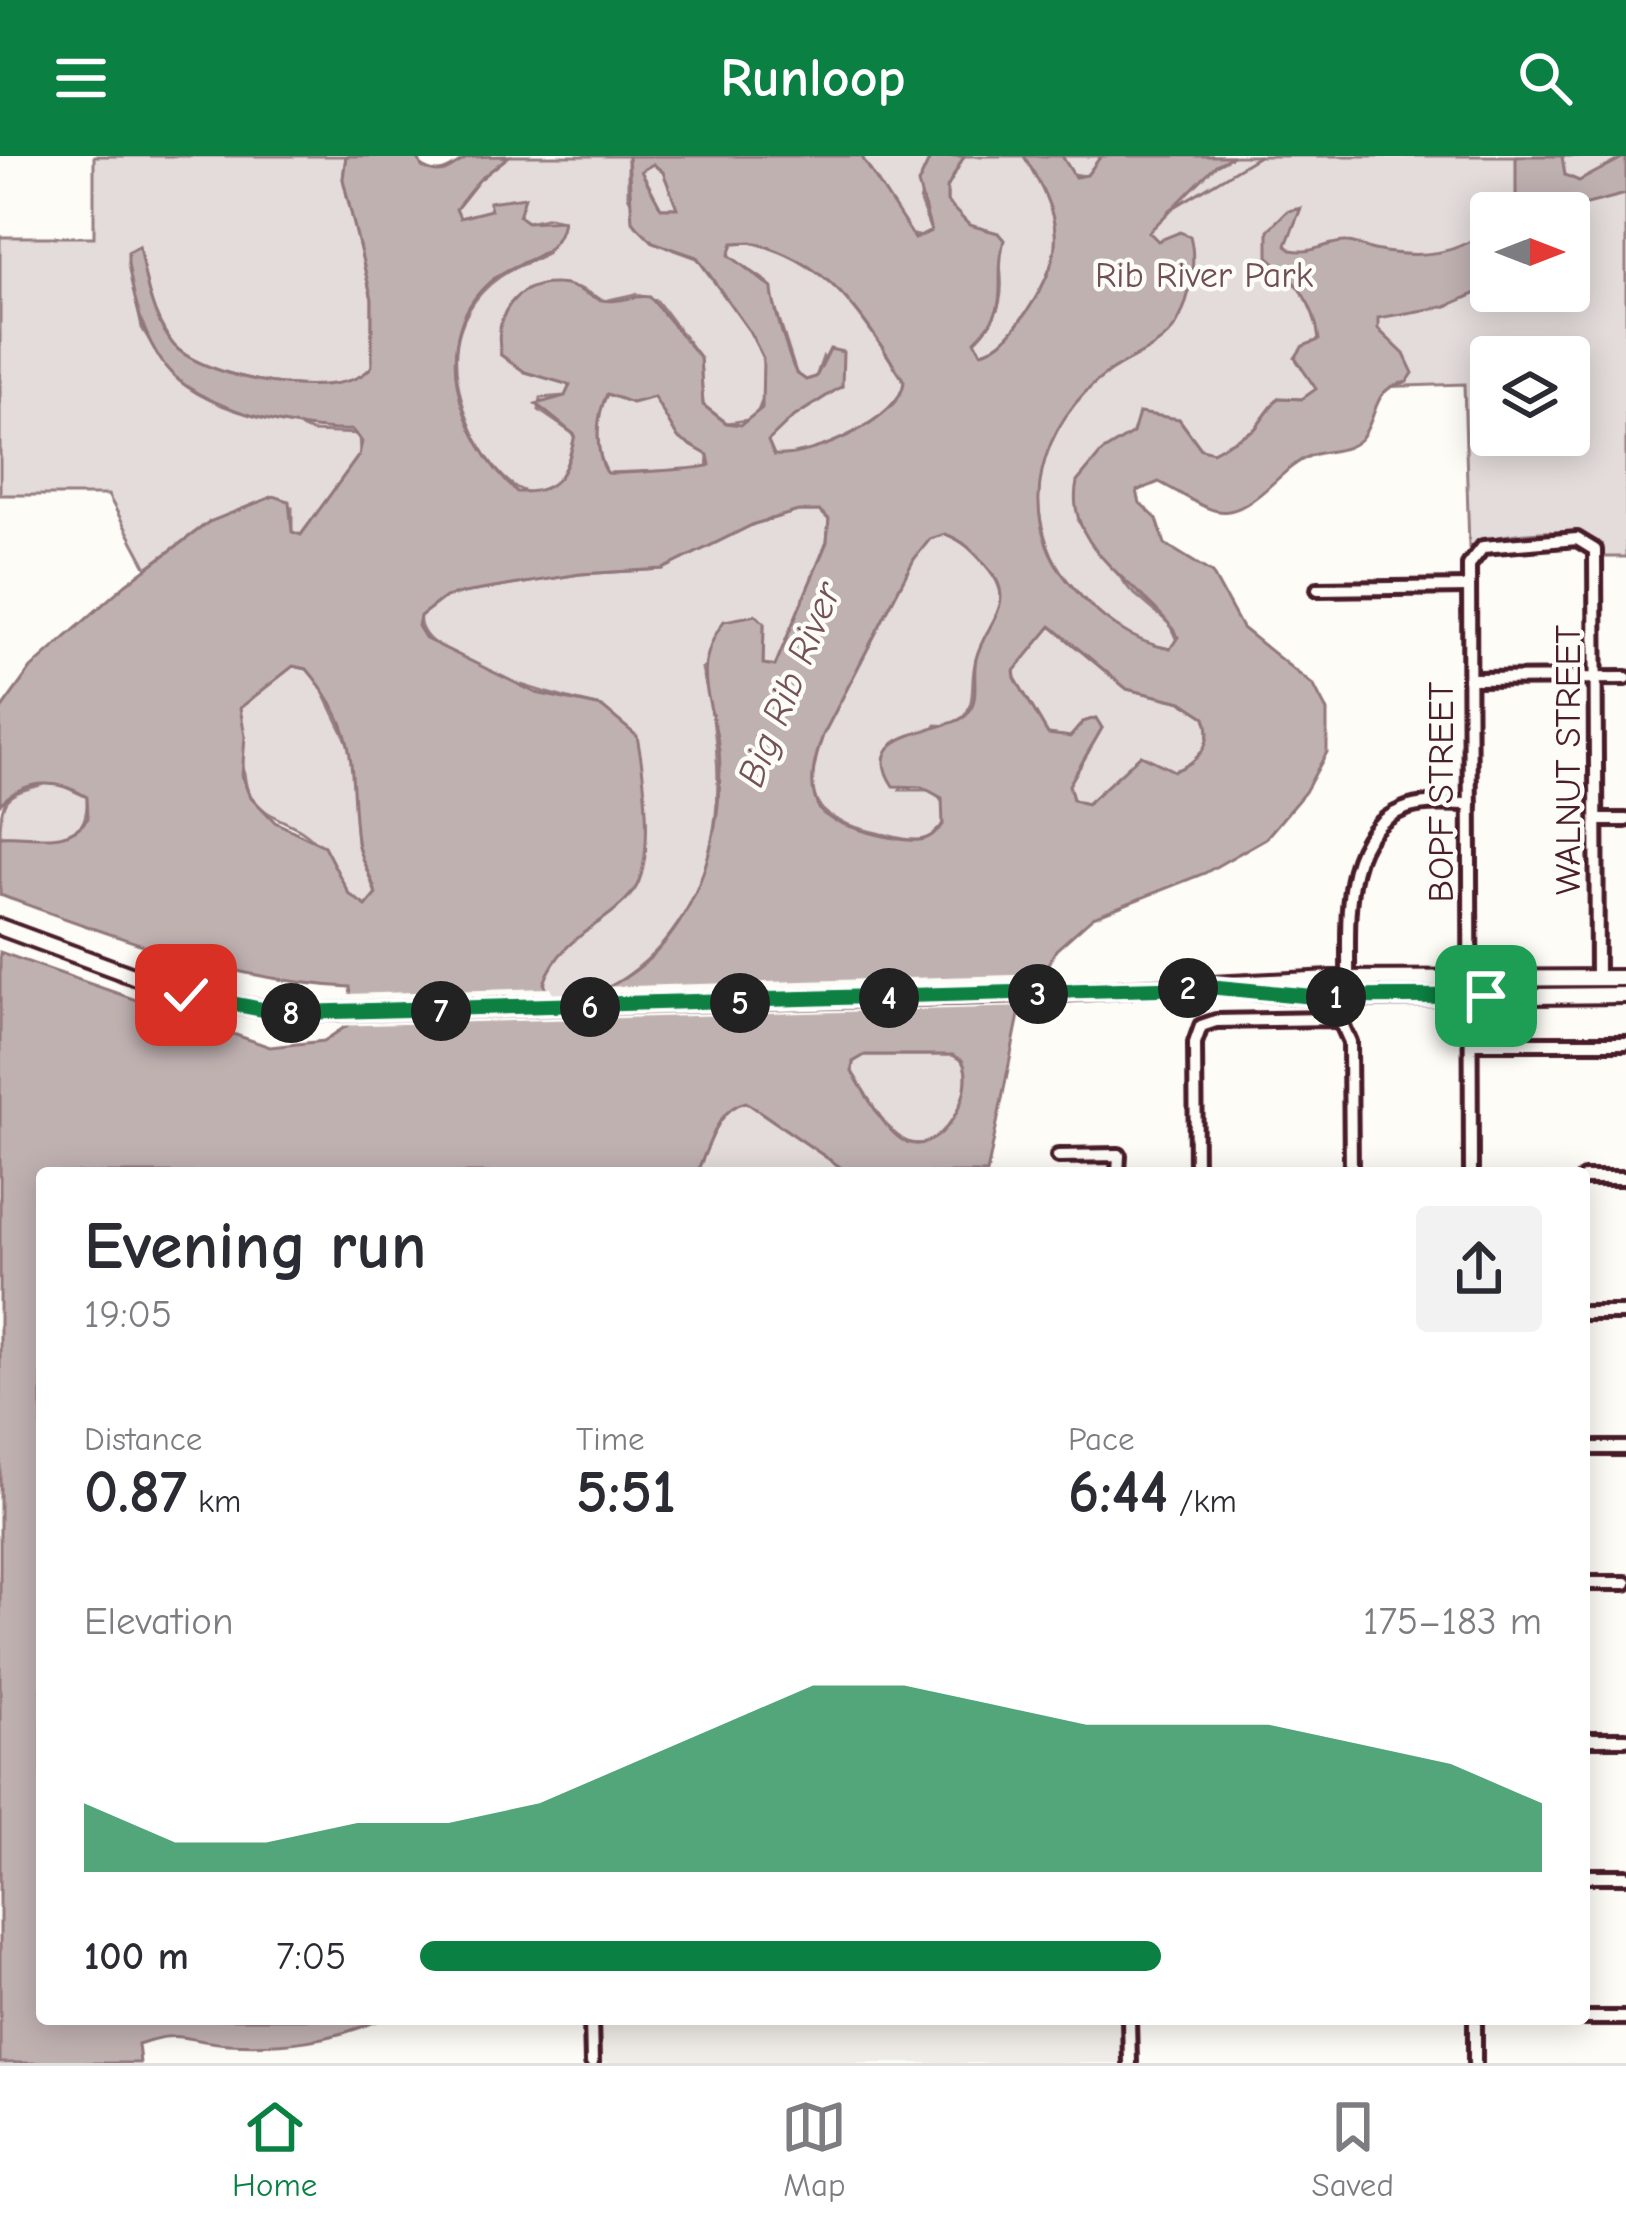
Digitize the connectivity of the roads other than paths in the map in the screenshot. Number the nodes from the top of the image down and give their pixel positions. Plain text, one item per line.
1 (1589, 544) joint
2 (1469, 587) junction
3 (1318, 589) dead end
4 (1597, 678) junction
5 (1626, 678) edge
6 (1469, 679) junction
7 (1470, 804) junction
8 (1597, 820) junction
9 (1626, 820) edge
10 (0, 927) edge
11 (1597, 978) junction
12 (1626, 978) edge
13 (1348, 979) junction
14 (1470, 979) junction
15 (1213, 987) junction
16 (1626, 995) edge
17 (1470, 996) junction
18 (1471, 1042) junction
19 (1626, 1042) edge
20 (1058, 1156) dead end
21 (1118, 1167) edge
22 (1196, 1167) edge
23 (1351, 1167) edge
24 (1472, 1167) edge
25 (1590, 1178) edge
26 (1626, 1178) edge
27 (1590, 1313) edge
28 (1626, 1313) edge
29 (1590, 1448) edge
30 (1626, 1448) edge
31 (1626, 1582) edge
32 (1590, 1583) edge
33 (1590, 1738) edge
34 (1626, 1738) edge
35 (1590, 1876) edge
36 (1626, 1876) edge
37 (1590, 2018) edge
38 (1626, 2018) edge
39 (591, 2025) edge
40 (1129, 2025) edge
41 (1475, 2025) edge
42 (592, 2063) edge
43 (1130, 2063) edge
44 (1475, 2063) edge

1 - 2 street, BOPF STREET
1 - 4 street, WALNUT STREET
2 - 3 street
2 - 6 street, BOPF STREET
4 - 5 street
4 - 6 street
4 - 8 street, WALNUT STREET
6 - 7 street, BOPF STREET
7 - 13 street
7 - 14 street, BOPF STREET
8 - 9 street
8 - 11 street, WALNUT STREET
10 - 15 main road
11 - 12 main road
11 - 14 main road
13 - 14 main road
13 - 15 main road
14 - 17 street, BOPF STREET
15 - 17 main road
16 - 17 main road
17 - 18 street, BOPF STREET
18 - 19 street
18 - 24 street, BOPF STREET
20 - 21 street
22 - 23 street
25 - 26 street
27 - 28 street
29 - 30 street
31 - 32 street
33 - 34 street
35 - 36 street
37 - 38 street
39 - 42 street
40 - 43 street
41 - 44 street

